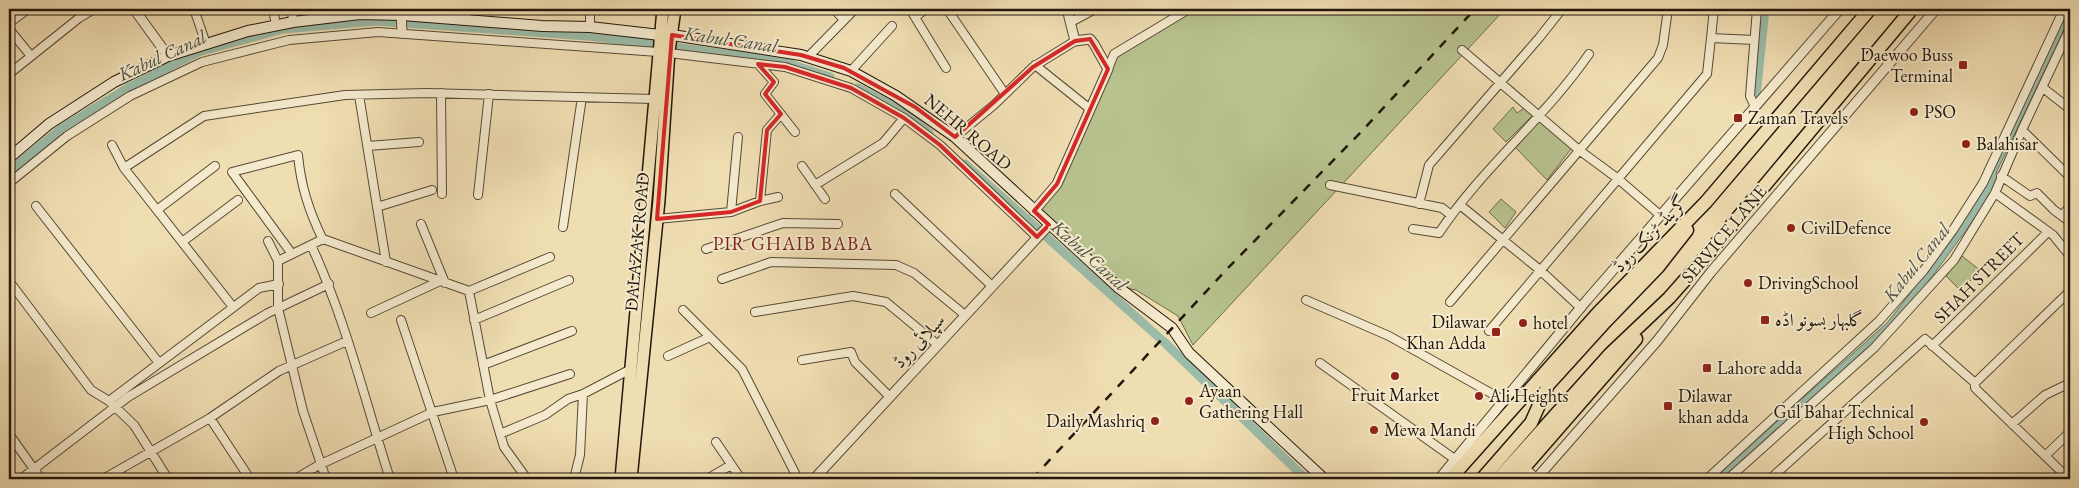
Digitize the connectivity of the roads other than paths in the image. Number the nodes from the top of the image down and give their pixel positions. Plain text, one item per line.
1 (28, 9) edge
2 (94, 9) edge
3 (134, 9) edge
4 (194, 9) edge
5 (273, 9) edge
6 (292, 9) edge
7 (466, 9) edge
8 (590, 9) edge
9 (663, 9) edge
10 (675, 9) edge
11 (834, 9) edge
12 (856, 9) edge
13 (910, 9) edge
14 (926, 9) edge
15 (947, 9) edge
16 (1067, 9) edge
17 (1096, 9) edge
18 (1189, 9) edge
19 (1562, 9) edge
20 (1668, 9) edge
21 (1714, 9) edge
22 (1757, 9) edge
23 (1840, 9) edge
24 (1870, 9) edge
25 (1912, 9) edge
26 (1936, 9) edge
27 (2064, 9) edge
28 (402, 12) edge
29 (915, 17) junction
30 (466, 20) junction
31 (844, 20) junction
32 (293, 22) junction
33 (1071, 22) junction
34 (9, 23) edge
35 (276, 25) junction
36 (892, 26) dead end
37 (590, 27) junction
38 (2070, 28) edge
39 (9, 29) edge
40 (402, 34) junction
41 (1710, 38) junction
42 (1754, 40) junction
43 (1075, 41) junction
44 (206, 44) junction
45 (665, 44) junction
46 (1880, 45) junction
47 (1462, 50) dead end
48 (1589, 54) dead end
49 (32, 56) junction
50 (168, 56) junction
51 (808, 57) junction
52 (1896, 57) junction
53 (758, 64) junction
54 (1034, 65) junction
55 (946, 68) dead end
56 (1108, 69) junction
57 (851, 71) junction
58 (9, 74) edge
59 (1500, 82) junction
60 (2043, 88) junction
61 (441, 93) junction
62 (489, 94) junction
63 (1005, 94) junction
64 (359, 95) junction
65 (582, 97) junction
66 (654, 98) junction
67 (1756, 107) junction
68 (1090, 109) junction
69 (2070, 109) edge
70 (781, 114) junction
71 (1540, 115) junction
72 (904, 118) junction
73 (2022, 130) junction
74 (795, 132) dead end
75 (738, 137) dead end
76 (955, 137) junction
77 (419, 142) dead end
78 (112, 145) dead end
79 (368, 146) junction
80 (1579, 150) junction
81 (9, 158) edge
82 (216, 166) dead end
83 (802, 166) dead end
84 (124, 168) junction
85 (2002, 176) junction
86 (2070, 176) edge
87 (1617, 178) junction
88 (9, 183) edge
89 (815, 185) junction
90 (1330, 185) dead end
91 (432, 190) dead end
92 (1995, 193) junction
93 (442, 194) dead end
94 (895, 194) dead end
95 (478, 195) dead end
96 (778, 197) dead end
97 (825, 199) dead end
98 (238, 200) dead end
99 (760, 201) junction
100 (1706, 202) junction
101 (1419, 204) junction
102 (1460, 205) junction
103 (36, 206) dead end
104 (2070, 206) edge
105 (377, 207) junction
106 (157, 210) junction
107 (1034, 211) junction
108 (731, 212) junction
109 (1451, 215) junction
110 (1660, 216) junction
111 (2062, 216) junction
112 (657, 219) junction
113 (2070, 222) edge
114 (421, 224) dead end
115 (838, 224) dead end
116 (1049, 226) junction
117 (563, 227) dead end
118 (1413, 229) dead end
119 (2048, 232) junction
120 (1037, 237) junction
121 (323, 240) junction
122 (1502, 240) junction
123 (268, 241) dead end
124 (182, 242) junction
125 (311, 245) junction
126 (706, 249) dead end
127 (292, 254) junction
128 (2070, 256) edge
129 (550, 257) dead end
130 (278, 261) junction
131 (386, 262) junction
132 (1700, 262) junction
133 (1540, 270) junction
134 (1711, 272) junction
135 (722, 279) dead end
136 (569, 280) dead end
137 (9, 281) edge
138 (442, 282) junction
139 (279, 284) junction
140 (329, 284) junction
141 (992, 286) junction
142 (469, 291) junction
143 (2070, 291) edge
144 (1669, 298) junction
145 (1306, 300) dead end
146 (1450, 302) dead end
147 (233, 306) junction
148 (278, 308) junction
149 (1581, 308) junction
150 (683, 310) dead end
151 (755, 312) dead end
152 (371, 313) dead end
153 (966, 315) junction
154 (400, 320) dead end
155 (474, 320) junction
156 (1564, 328) junction
157 (572, 331) dead end
158 (1490, 331) dead end
159 (710, 337) junction
160 (1574, 339) junction
161 (347, 341) junction
162 (938, 345) junction
163 (1932, 346) junction
164 (668, 356) dead end
165 (802, 360) dead end
166 (159, 363) junction
167 (1320, 363) dead end
168 (483, 365) junction
169 (292, 366) junction
170 (634, 372) junction
171 (570, 374) dead end
172 (1975, 383) junction
173 (2070, 383) edge
174 (583, 394) junction
175 (890, 397) junction
176 (490, 400) junction
177 (1505, 401) junction
178 (112, 403) junction
179 (433, 412) junction
180 (210, 418) junction
181 (2012, 424) junction
182 (2070, 432) edge
183 (9, 434) edge
184 (500, 434) junction
185 (377, 438) junction
186 (716, 442) dead end
187 (151, 452) junction
188 (2045, 456) junction
189 (1456, 460) junction
190 (319, 464) junction
191 (731, 465) junction
192 (1524, 467) junction
193 (35, 469) junction
194 (21, 479) edge
195 (41, 479) edge
196 (103, 479) edge
197 (168, 479) edge
198 (250, 479) edge
199 (295, 479) edge
200 (326, 479) edge
201 (390, 479) edge
202 (454, 479) edge
203 (527, 479) edge
204 (574, 479) edge
205 (621, 479) edge
206 (631, 479) edge
207 (707, 479) edge
208 (741, 479) edge
209 (798, 479) edge
210 (814, 479) edge
211 (1324, 479) edge
212 (1439, 479) edge
213 (1450, 479) edge
214 (1482, 479) edge
215 (1498, 479) edge
216 (1514, 479) edge
217 (1536, 479) edge
218 (1707, 479) edge
219 (1728, 479) edge
220 (1770, 479) edge
221 (2069, 479) edge

1 - 34 street
2 - 49 street
3 - 50 street
4 - 44 street
5 - 35 street
6 - 32 street
7 - 30 street
8 - 37 street
9 - 45 main road, DALAZAK ROAD
10 - 45 main road, DALAZAK ROAD
11 - 31 street
12 - 31 street
13 - 29 street
14 - 29 street
15 - 63 street
16 - 33 street
17 - 33 street
18 - 56 street
19 - 59 street
20 - 80 street
21 - 41 street
22 - 42 street
23 - 67 street
24 - 100 highway, گرینڈ ٹرنک روڈ
25 - 46 highway
26 - 52 street, SERVICE LANE
27 - 218 street
28 - 30 main road, NEHR ROAD
28 - 32 main road, NEHR ROAD
28 - 40 street
29 - 55 street
30 - 37 main road, NEHR ROAD
31 - 51 street
32 - 35 main road, NEHR ROAD
33 - 43 street
35 - 44 main road, NEHR ROAD
36 - 57 street
37 - 45 main road, NEHR ROAD
38 - 60 street
39 - 49 street
40 - 45 street
40 - 88 street
41 - 42 street
41 - 87 street
42 - 67 street
43 - 54 street
43 - 56 street
44 - 50 main road, NEHR ROAD
45 - 51 main road, NEHR ROAD
45 - 53 street
45 - 66 main road, DALAZAK ROAD
45 - 112 main road, DALAZAK ROAD
46 - 52 street
46 - 132 highway
47 - 59 street
48 - 71 street
49 - 58 street
50 - 81 main road, NEHR ROAD
51 - 57 main road, NEHR ROAD
52 - 134 street, SERVICE LANE
53 - 70 street
53 - 72 street
54 - 63 street
54 - 68 street
56 - 68 street
57 - 76 main road, NEHR ROAD
59 - 71 street
59 - 101 street
60 - 69 street
60 - 73 street
61 - 62 street
61 - 64 street
61 - 93 street
62 - 65 street
62 - 95 street
63 - 76 street
64 - 79 street
64 - 84 street
65 - 66 street
65 - 117 street
66 - 170 main road, DALAZAK ROAD
67 - 110 street
68 - 107 street
70 - 74 street
70 - 99 street
71 - 80 street
71 - 102 street
72 - 89 street
72 - 120 street
73 - 85 street
73 - 86 street
75 - 108 street
76 - 107 main road, NEHR ROAD
77 - 79 street
78 - 84 street
79 - 105 street
80 - 87 street
80 - 122 street
82 - 106 street
83 - 89 street
84 - 106 street
85 - 92 street
85 - 111 street
87 - 110 street
87 - 133 street
89 - 97 street
90 - 101 street
91 - 105 street
92 - 119 street
92 - 219 street
94 - 141 street
96 - 99 street
98 - 124 street
99 - 108 street
100 - 160 highway, گرینڈ ٹرنک روڈ
100 - 214 highway
101 - 109 street
102 - 109 street
102 - 122 street
103 - 166 street
104 - 111 street
105 - 131 street
106 - 124 street
107 - 116 main road, NEHR ROAD
108 - 112 street
109 - 118 street
110 - 149 street
111 - 113 street
112 - 170 main road, DALAZAK ROAD
114 - 138 street
115 - 126 street
116 - 120 street, سپلائی روڈ
116 - 211 main road, NEHR ROAD
119 - 128 street
119 - 163 street, SHAH STREET
120 - 141 street, سپلائی روڈ
121 - 125 street
121 - 127 street
121 - 131 street
122 - 133 street
122 - 146 street
123 - 130 street
124 - 147 street
125 - 127 street
125 - 140 street
127 - 130 street
129 - 142 street
130 - 139 street
131 - 138 street
132 - 134 street
132 - 144 highway
133 - 149 street
133 - 158 street
134 - 217 street, SERVICE LANE
135 - 153 street
136 - 155 street
137 - 178 street
138 - 142 street
138 - 152 street
139 - 147 street
139 - 148 street
140 - 148 street
140 - 161 street
141 - 153 street, سپلائی روڈ
142 - 155 street
143 - 172 street
144 - 192 highway
144 - 215 highway
145 - 177 street
147 - 166 street
148 - 169 street
148 - 178 street
149 - 156 street
150 - 159 street
151 - 162 street
153 - 162 street, سپلائی روڈ
154 - 179 street
155 - 168 street
156 - 160 street
156 - 177 street
157 - 168 street
159 - 164 street
159 - 209 street
160 - 213 highway, گرینڈ ٹرنک روڈ
161 - 169 street
161 - 185 street
162 - 175 street, سپلائی روڈ
163 - 172 street
163 - 220 street
165 - 175 street
166 - 178 street
167 - 189 street
168 - 176 street
169 - 180 street
169 - 190 street
170 - 174 street
170 - 205 main road, DALAZAK ROAD
170 - 206 main road, DALAZAK ROAD
171 - 176 street
172 - 181 street
173 - 181 street
174 - 184 street
174 - 204 street
175 - 210 street, سپلائی روڈ
176 - 179 street
176 - 184 street
177 - 189 street
178 - 187 street
178 - 193 street
179 - 185 street
179 - 202 street
180 - 187 street
180 - 198 street
181 - 188 street
182 - 188 street
183 - 193 street
184 - 203 street
185 - 190 street
185 - 201 street
186 - 191 street
187 - 196 street
187 - 197 street
188 - 221 street
189 - 212 street
190 - 199 street
190 - 200 street
191 - 207 street
191 - 208 street
192 - 216 highway
192 - 217 street
193 - 194 street
193 - 195 street

